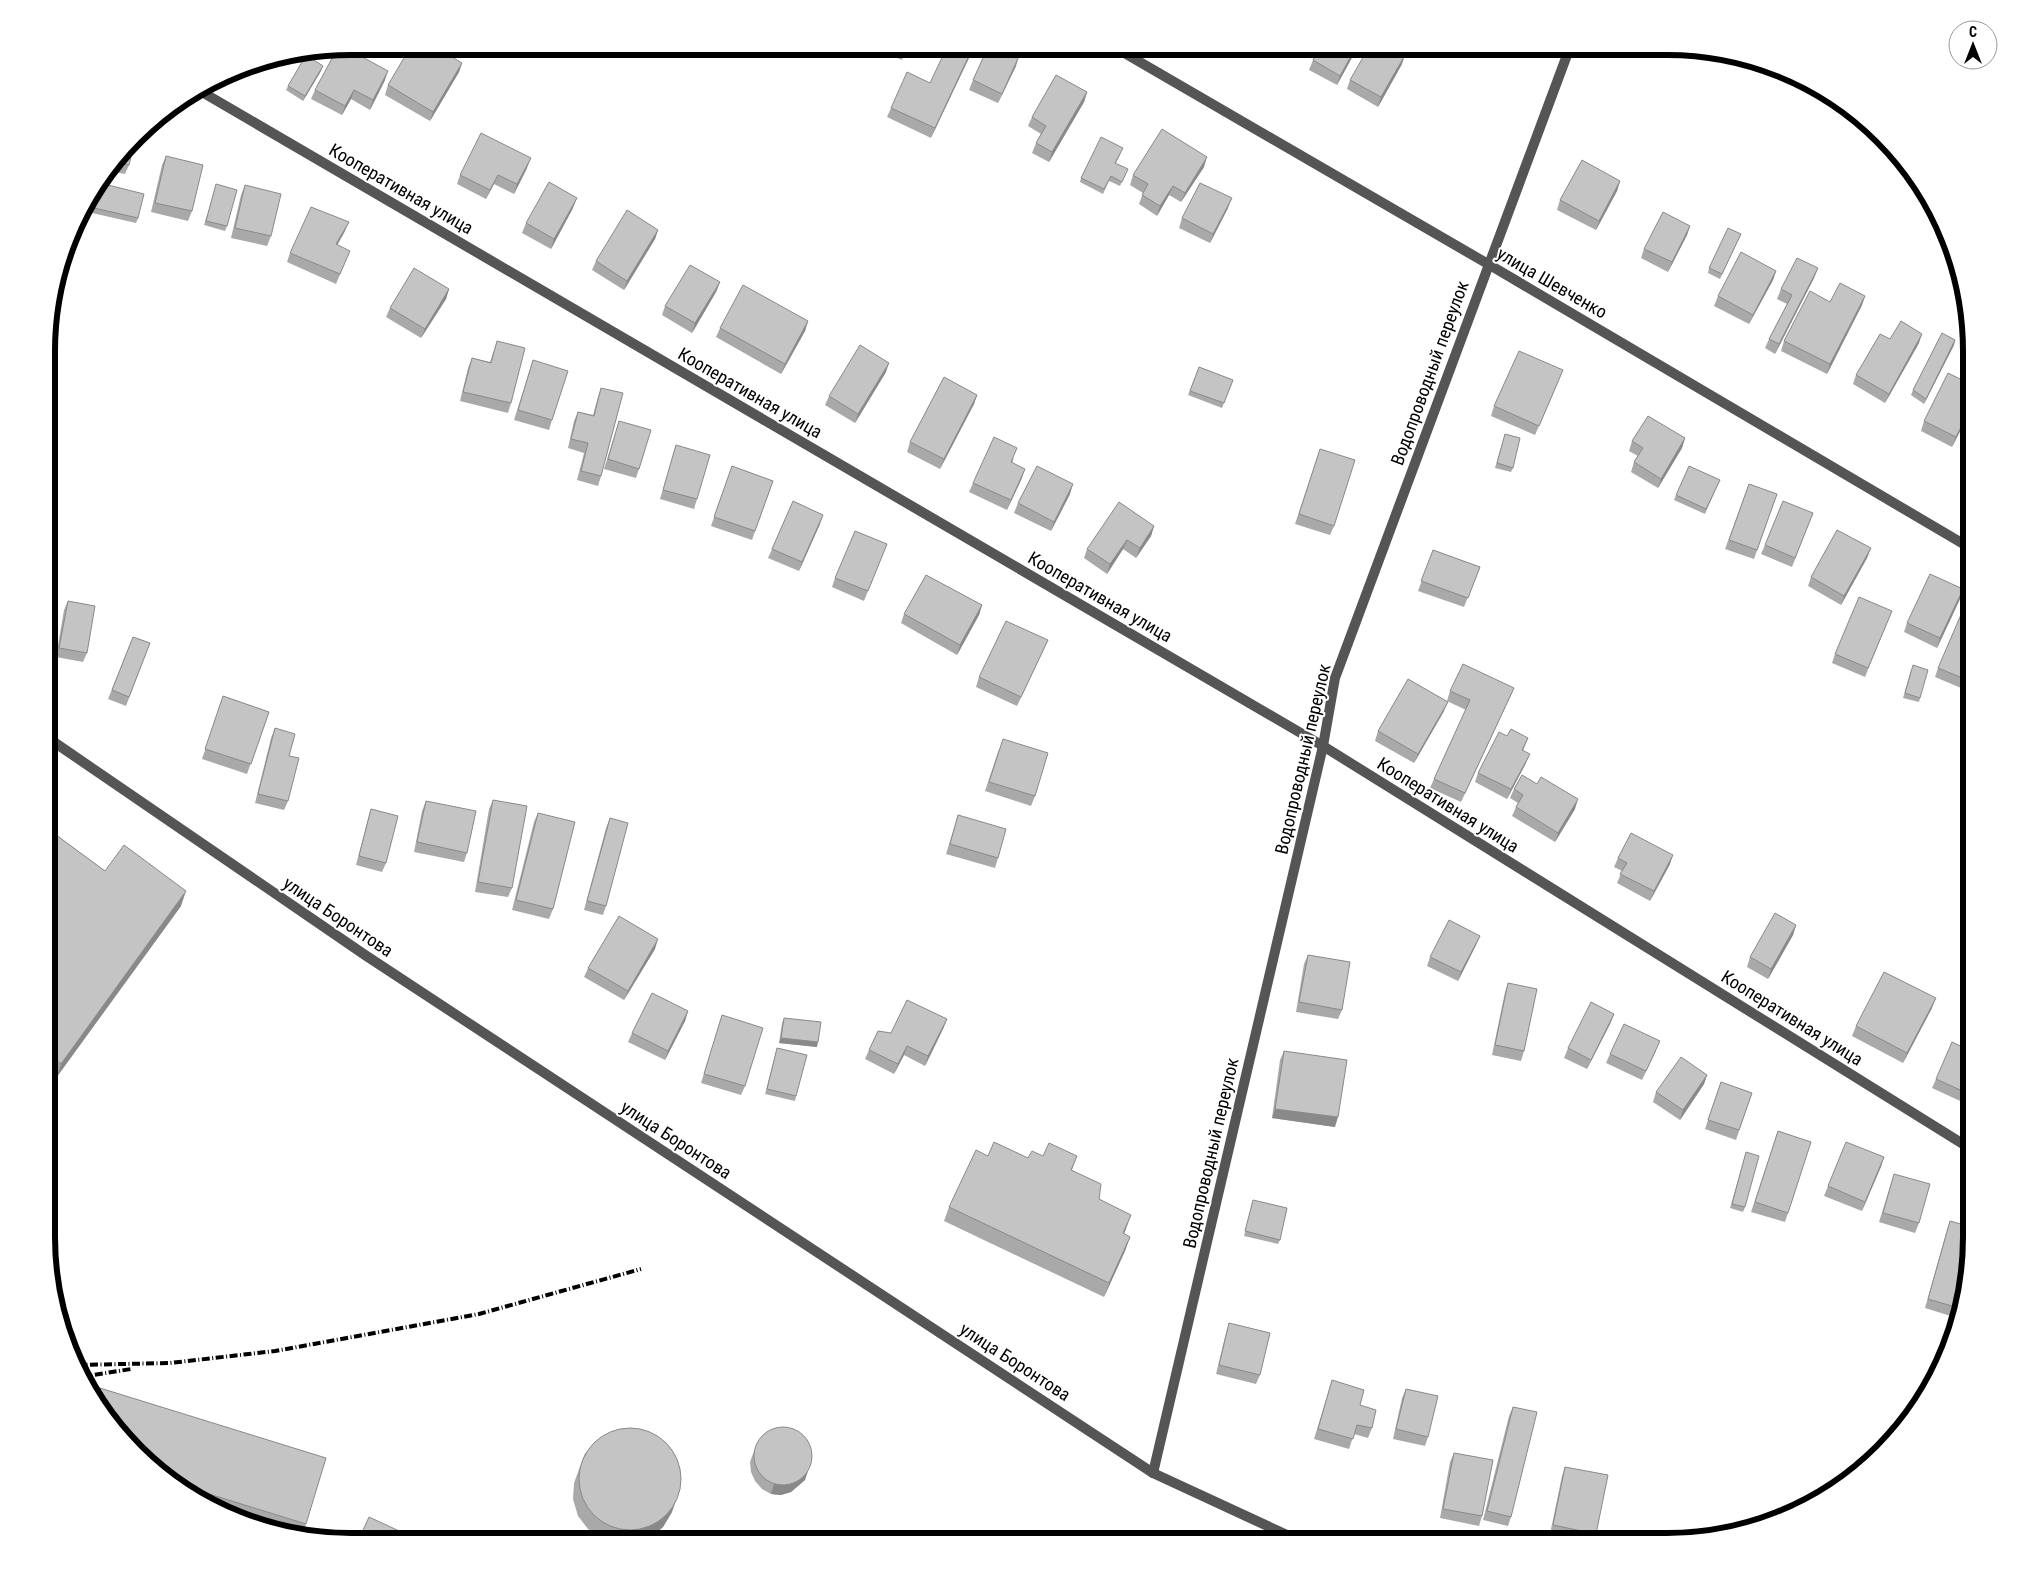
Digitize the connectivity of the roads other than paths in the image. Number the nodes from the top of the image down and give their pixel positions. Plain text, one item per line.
1 (1128, 55) edge
2 (1567, 55) edge
3 (205, 94) edge
4 (1488, 264) junction
5 (1963, 544) edge
6 (55, 743) edge
7 (1323, 746) junction
8 (1963, 1144) edge
9 (1153, 1473) junction
10 (1283, 1533) edge

1 - 4 street, улица Шевченко
2 - 4 street, Водопроводный переулок
3 - 7 street, Кооперативная улица
4 - 5 street, улица Шевченко
4 - 7 street, Водопроводный переулок
6 - 9 street, улица Боронтова
7 - 8 street, Кооперативная улица
7 - 9 street, Водопроводный переулок
9 - 10 street, улица Боронтова

